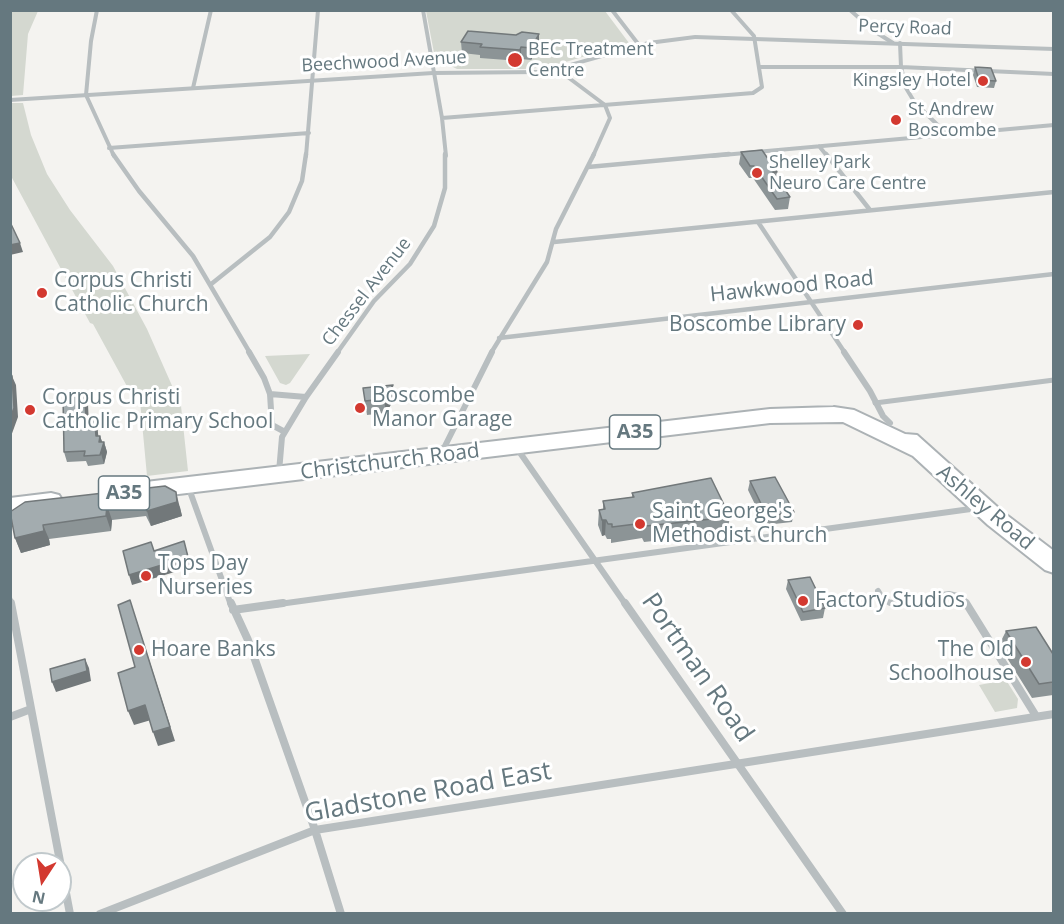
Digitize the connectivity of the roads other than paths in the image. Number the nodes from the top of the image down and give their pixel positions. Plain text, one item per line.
1 (97, 10) edge
2 (211, 10) edge
3 (318, 10) edge
4 (423, 10) edge
5 (612, 10) edge
6 (730, 10) edge
7 (850, 10) edge
8 (754, 38) junction
9 (896, 43) junction
10 (639, 45) junction
11 (1053, 49) edge
12 (901, 66) junction
13 (759, 67) junction
14 (557, 69) junction
15 (433, 73) junction
16 (1053, 74) edge
17 (313, 80) junction
18 (194, 88) junction
19 (86, 95) junction
20 (10, 100) edge
21 (605, 105) junction
22 (442, 118) junction
23 (1053, 125) edge
24 (309, 133) junction
25 (947, 134) junction
26 (819, 146) junction
27 (109, 148) junction
28 (588, 167) junction
29 (1053, 192) edge
30 (870, 210) junction
31 (758, 222) junction
32 (554, 242) junction
33 (1053, 274) edge
34 (210, 285) junction
35 (809, 302) junction
36 (499, 338) junction
37 (1053, 380) edge
38 (270, 394) junction
39 (306, 397) junction
40 (875, 403) junction
41 (854, 413) junction
42 (890, 423) junction
43 (285, 432) junction
44 (516, 447) junction
45 (918, 450) junction
46 (441, 455) junction
47 (279, 475) junction
48 (188, 486) junction
49 (117, 494) edge
50 (71, 498) edge
51 (10, 506) edge
52 (984, 507) junction
53 (597, 562) junction
54 (1053, 564) edge
55 (878, 591) dead end
56 (10, 600) edge
57 (233, 610) junction
58 (31, 710) junction
59 (1053, 714) edge
60 (1036, 716) junction
61 (10, 717) edge
62 (739, 764) junction
63 (315, 830) junction
64 (70, 914) edge
65 (99, 914) edge
66 (341, 914) edge
67 (843, 914) edge

1 - 19 street
2 - 18 street
3 - 17 street
4 - 15 street, Chessel Avenue
5 - 10 street
6 - 8 street
7 - 9 street
8 - 9 street, Percy Road
8 - 10 street, Beechwood Avenue
8 - 13 street
9 - 11 street, Percy Road
9 - 12 street
10 - 14 street, Beechwood Avenue
12 - 13 street
12 - 16 street
12 - 25 street
13 - 21 street
14 - 15 street, Beechwood Avenue
14 - 21 street
15 - 17 street, Beechwood Avenue
15 - 22 street, Chessel Avenue
17 - 18 street, Beechwood Avenue
17 - 24 street
18 - 19 street, Beechwood Avenue
19 - 20 street, Beechwood Avenue
19 - 27 street
21 - 22 street
21 - 28 street
22 - 39 street, Chessel Avenue
23 - 25 street
24 - 27 street
24 - 34 street
25 - 26 street
26 - 28 street
26 - 30 street
27 - 34 street
28 - 32 street
29 - 30 street
30 - 31 street
31 - 32 street
31 - 35 street
32 - 36 street
33 - 35 street, Hawkwood Road
34 - 38 street
35 - 36 street, Hawkwood Road
35 - 40 street
36 - 46 street
37 - 40 street
38 - 39 street
38 - 43 street
39 - 43 street, Chessel Avenue
40 - 42 street
41 - 42 main road, Ashley Road
41 - 44 main road, Christchurch Road / A35
41 - 45 main road, Ashley Road
42 - 45 main road, Ashley Road
43 - 47 street, Chessel Avenue
44 - 46 main road, Christchurch Road / A35
44 - 53 street, Portman Road
45 - 52 main road, Ashley Road
46 - 47 main road, Christchurch Road / A35
47 - 48 main road, Christchurch Road / A35
48 - 49 main road, Christchurch Road / A35
48 - 57 street
50 - 51 main road, A35
52 - 53 street
52 - 54 main road, Ashley Road
53 - 57 street
53 - 62 street, Portman Road
55 - 60 street
56 - 58 street
57 - 63 street
58 - 61 street
58 - 64 street
59 - 60 street, Gladstone Road East
60 - 62 street, Gladstone Road East
62 - 63 street, Gladstone Road East
62 - 67 street, Portman Road
63 - 65 street, Gladstone Road East
63 - 66 street

